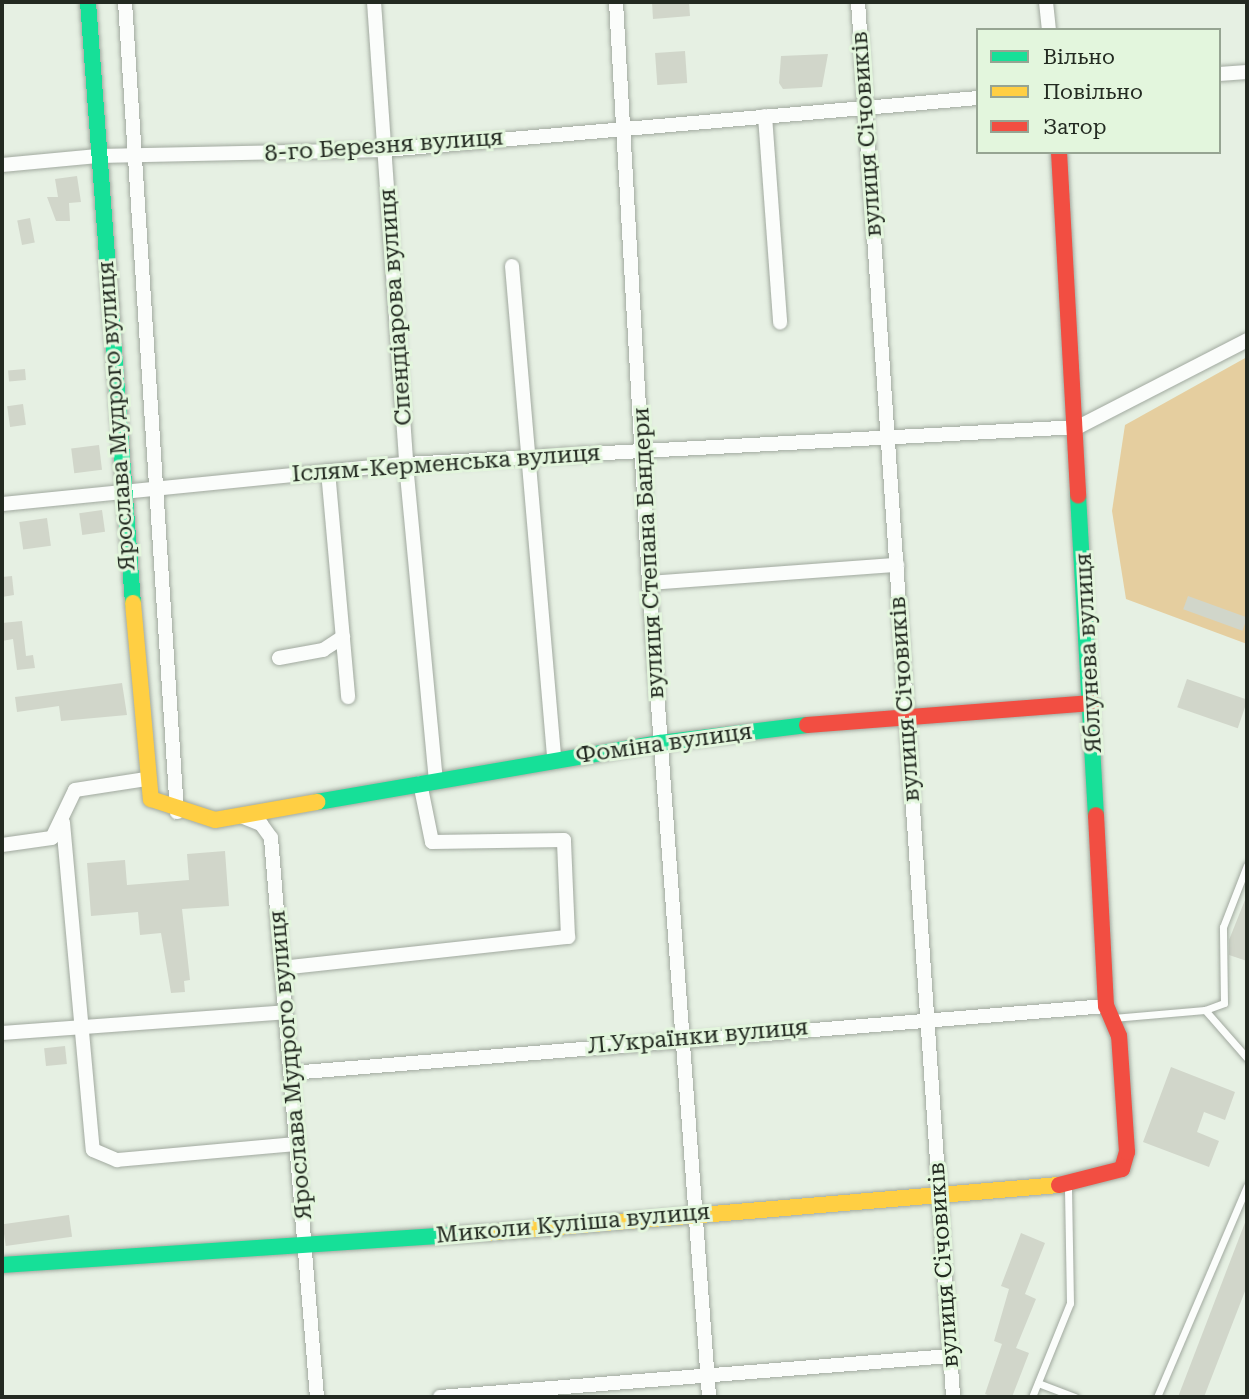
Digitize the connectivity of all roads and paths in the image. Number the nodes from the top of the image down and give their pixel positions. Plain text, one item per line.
1 (88, 2) edge
2 (125, 2) edge
3 (374, 2) edge
4 (615, 2) edge
5 (858, 2) edge
6 (1046, 2) edge
7 (1049, 28) edge
8 (1247, 72) edge
9 (1221, 75) edge
10 (976, 98) edge
11 (864, 107) junction
12 (765, 116) junction
13 (623, 127) junction
14 (386, 150) junction
15 (1059, 154) edge
16 (97, 156) junction
17 (134, 157) junction
18 (2, 165) edge
19 (512, 266) dead end
20 (780, 322) dead end
21 (1247, 340) edge
22 (1078, 427) junction
23 (890, 437) junction
24 (645, 450) junction
25 (526, 457) junction
26 (406, 464) junction
27 (328, 471) junction
28 (156, 487) junction
29 (123, 493) junction
30 (2, 504) edge
31 (897, 565) junction
32 (649, 583) junction
33 (343, 637) junction
34 (279, 658) dead end
35 (348, 698) dead end
36 (1092, 703) junction
37 (905, 713) junction
38 (660, 743) junction
39 (554, 760) junction
40 (146, 779) junction
41 (436, 780) junction
42 (420, 783) junction
43 (177, 812) junction
44 (239, 816) junction
45 (63, 823) junction
46 (2, 845) edge
47 (1247, 865) edge
48 (281, 968) junction
49 (1205, 1010) junction
50 (285, 1012) junction
51 (1109, 1012) junction
52 (928, 1017) junction
53 (79, 1028) junction
54 (2, 1032) edge
55 (684, 1038) junction
56 (1247, 1058) edge
57 (291, 1073) junction
58 (297, 1144) junction
59 (1127, 1152) joint
60 (1068, 1184) junction
61 (1247, 1186) edge
62 (940, 1194) junction
63 (696, 1213) junction
64 (307, 1248) junction
65 (2, 1265) edge
66 (950, 1356) junction
67 (708, 1376) junction
68 (1038, 1382) junction
69 (317, 1397) edge
70 (440, 1397) edge
71 (709, 1397) edge
72 (953, 1397) edge
73 (1032, 1397) edge
74 (1074, 1397) edge
75 (1157, 1397) edge

1 - 16 street, Ярослава Мудрого вулиця
2 - 17 street, Ярослава Мудрого вулиця
3 - 14 street, Спендіарова вулиця
4 - 13 street, вулиця Степана Бандери
5 - 11 street, вулиця Січовиків
6 - 7 street
8 - 9 street
10 - 11 street, 8-го Березня вулиця
11 - 12 street, 8-го Березня вулиця
11 - 23 street, вулиця Січовиків
12 - 13 street, 8-го Березня вулиця
12 - 20 street
13 - 14 street, 8-го Березня вулиця
13 - 24 street, вулиця Степана Бандери
14 - 17 street, 8-го Березня вулиця
14 - 26 street, Спендіарова вулиця
15 - 22 street, Яблунева вулиця
16 - 17 street, 8-го Березня вулиця
16 - 18 street, 8-го Березня вулиця
16 - 29 street, Ярослава Мудрого вулиця
17 - 28 street, Ярослава Мудрого вулиця
19 - 25 street
21 - 22 street, Іслям-Керменська вулиця
22 - 23 street, Іслям-Керменська вулиця
22 - 36 street, Яблунева вулиця
23 - 24 street, Іслям-Керменська вулиця
23 - 31 street, вулиця Січовиків
24 - 25 street, Іслям-Керменська вулиця
24 - 32 street, вулиця Степана Бандери
25 - 26 street, Іслям-Керменська вулиця
25 - 39 street
26 - 27 street, Іслям-Керменська вулиця
26 - 41 street, Спендіарова вулиця
27 - 28 street, Іслям-Керменська вулиця
27 - 33 street
28 - 29 street, Іслям-Керменська вулиця
28 - 43 street, Ярослава Мудрого вулиця
29 - 30 street, Іслям-Керменська вулиця
29 - 40 street, Ярослава Мудрого вулиця
31 - 32 street
31 - 37 street, вулиця Січовиків
32 - 38 street, вулиця Степана Бандери
33 - 34 street
33 - 35 street
36 - 37 street, Фоміна вулиця
36 - 51 street, Яблунева вулиця
37 - 38 street, Фоміна вулиця
37 - 52 street, вулиця Січовиків
38 - 39 street, Фоміна вулиця
38 - 55 street, вулиця Степана Бандери
39 - 41 street, Фоміна вулиця
40 - 43 street, Ярослава Мудрого вулиця
40 - 45 street
41 - 42 street, Фоміна вулиця
42 - 44 street, Фоміна вулиця
42 - 48 street
43 - 44 street, Ярослава Мудрого вулиця
44 - 48 street, Ярослава Мудрого вулиця
45 - 46 street
45 - 53 street
47 - 49 lane
48 - 50 street, Ярослава Мудрого вулиця
49 - 51 lane
49 - 56 lane
50 - 53 street
50 - 57 street, Ярослава Мудрого вулиця
51 - 52 street, Л.Українки вулиця
51 - 59 street, Яблунева вулиця
52 - 55 street, Л.Українки вулиця
52 - 62 street, вулиця Січовиків
53 - 54 street
53 - 58 street
55 - 57 street, Л.Українки вулиця
55 - 63 street, вулиця Степана Бандери
57 - 58 street, Ярослава Мудрого вулиця
58 - 64 street, Ярослава Мудрого вулиця
59 - 60 street, Миколи Куліша вулиця
60 - 62 street, Миколи Куліша вулиця
60 - 68 lane
61 - 75 lane
62 - 63 street, Миколи Куліша вулиця
62 - 66 street, вулиця Січовиків
63 - 64 street, Миколи Куліша вулиця
63 - 67 street, вулиця Степана Бандери
64 - 65 street, Миколи Куліша вулиця
64 - 69 street, Ярослава Мудрого вулиця
66 - 67 street
66 - 72 street, вулиця Січовиків
67 - 70 street
67 - 71 street, вулиця Степана Бандери
68 - 73 lane
68 - 74 lane

